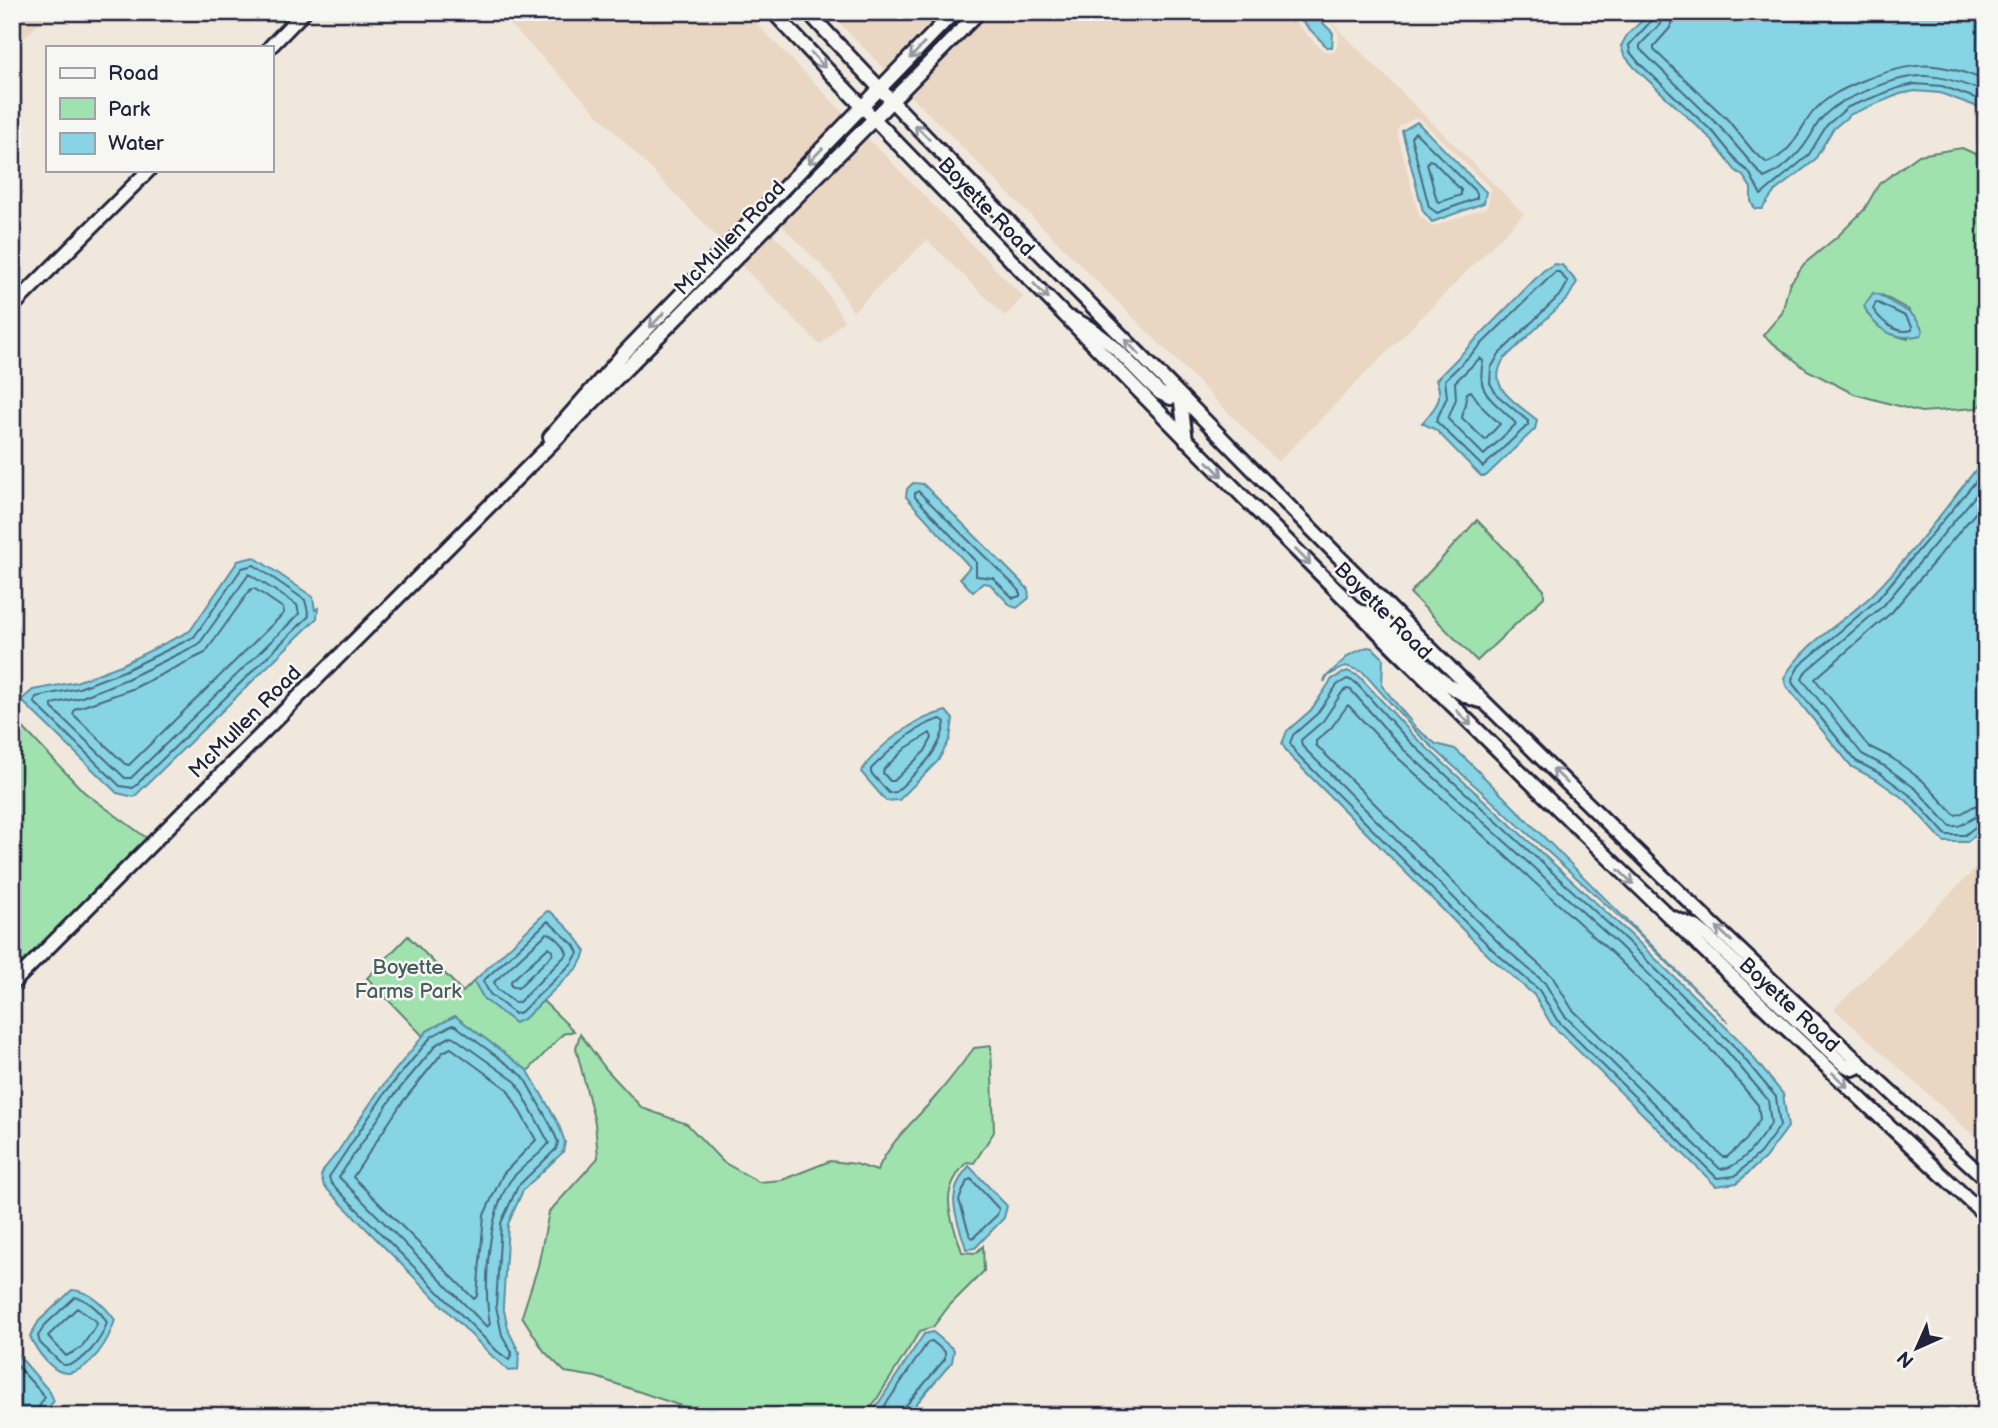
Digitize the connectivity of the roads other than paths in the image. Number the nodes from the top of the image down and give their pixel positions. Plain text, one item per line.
1 (304, 12) edge
2 (773, 12) edge
3 (808, 12) edge
4 (954, 12) edge
5 (979, 12) edge
6 (271, 46) edge
7 (881, 89) junction
8 (892, 101) junction
9 (863, 107) junction
10 (874, 119) junction
11 (147, 172) edge
12 (12, 307) edge
13 (1065, 315) junction
14 (1180, 396) junction
15 (588, 401) junction
16 (1186, 440) junction
17 (1357, 611) junction
18 (1484, 702) junction
19 (1665, 915) junction
20 (12, 984) edge
21 (1862, 1065) junction
22 (1986, 1179) edge
23 (1986, 1216) edge

1 - 6 main road
2 -> 9 main road, Boyette Road
3 - 7 main road, Boyette Road
4 -> 7 main road, McMullen Road
5 - 8 main road, McMullen Road
7 - 8 main road, Boyette Road
7 - 9 main road, McMullen Road
8 - 10 main road, McMullen Road
14 -> 8 main road, Boyette Road
9 - 10 main road, Boyette Road
9 -> 15 main road, McMullen Road
10 -> 13 main road, Boyette Road
10 - 15 main road, McMullen Road
11 - 12 main road
13 - 14 main road
13 - 16 main road, Boyette Road
14 - 16 main road
14 - 18 main road, Boyette Road
15 - 20 main road, McMullen Road
16 -> 17 main road, Boyette Road
17 - 18 main road
17 -> 19 main road, Boyette Road
21 -> 18 main road, Boyette Road
19 - 21 main road
19 -> 23 main road, Boyette Road
21 - 22 main road, Boyette Road

